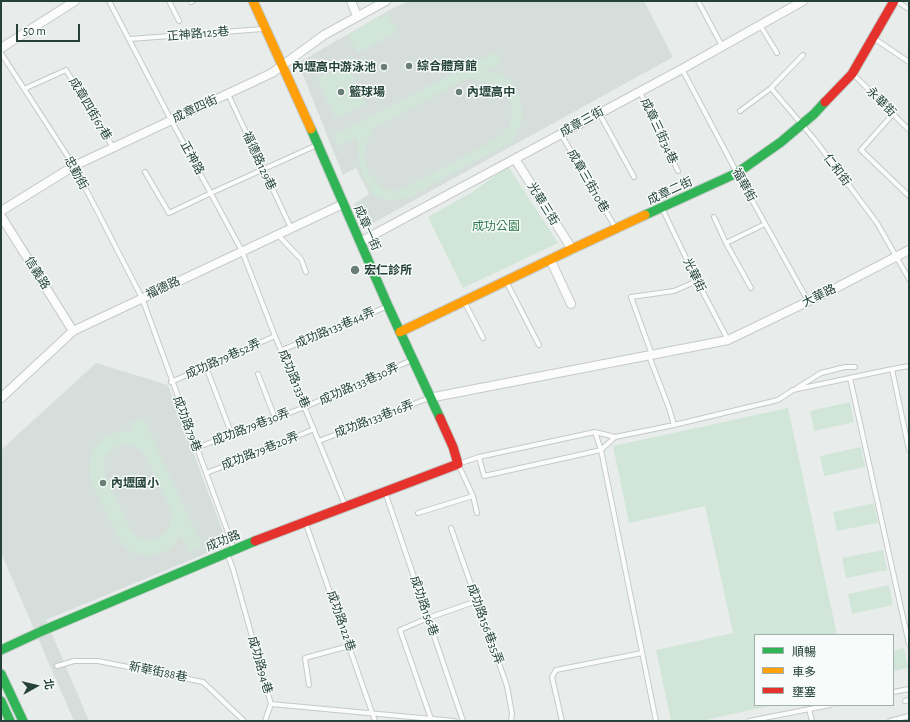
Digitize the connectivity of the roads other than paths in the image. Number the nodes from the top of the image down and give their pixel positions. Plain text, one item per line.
1 (75, 1) edge
2 (109, 1) edge
3 (169, 1) edge
4 (253, 1) edge
5 (351, 1) edge
6 (386, 1) edge
7 (698, 1) edge
8 (803, 1) edge
9 (895, 1) edge
10 (909, 10) edge
11 (357, 16) junction
12 (179, 21) dead end
13 (760, 25) junction
14 (266, 29) junction
15 (873, 38) junction
16 (130, 39) junction
17 (722, 46) junction
18 (1, 48) edge
19 (1, 53) edge
20 (777, 53) dead end
21 (803, 55) dead end
22 (909, 62) edge
23 (282, 64) junction
24 (682, 69) junction
25 (852, 74) junction
26 (771, 88) junction
27 (24, 89) junction
28 (640, 91) junction
29 (228, 93) junction
30 (740, 111) dead end
31 (599, 113) junction
32 (892, 114) junction
33 (171, 120) junction
34 (801, 125) junction
35 (909, 130) edge
36 (561, 134) junction
37 (317, 145) junction
38 (113, 148) junction
39 (515, 159) junction
40 (74, 166) junction
41 (263, 169) junction
42 (678, 171) dead end
43 (145, 172) dead end
44 (737, 173) junction
45 (634, 177) dead end
46 (211, 193) junction
47 (909, 196) edge
48 (343, 204) junction
49 (662, 208) junction
50 (1, 211) edge
51 (1, 216) edge
52 (714, 218) dead end
53 (766, 224) junction
54 (291, 228) junction
55 (616, 229) junction
56 (278, 234) junction
57 (360, 242) junction
58 (726, 243) junction
59 (572, 249) junction
60 (909, 250) edge
61 (242, 251) junction
62 (896, 256) junction
63 (550, 259) junction
64 (306, 272) dead end
65 (909, 279) edge
66 (506, 280) junction
67 (697, 281) junction
68 (751, 288) dead end
69 (142, 298) junction
70 (464, 301) junction
71 (808, 301) junction
72 (571, 304) dead end
73 (388, 306) junction
74 (73, 331) junction
75 (400, 332) junction
76 (275, 336) junction
77 (483, 338) dead end
78 (728, 340) junction
79 (539, 345) dead end
80 (282, 350) junction
81 (651, 355) junction
82 (413, 360) junction
83 (909, 366) edge
84 (206, 367) junction
85 (855, 367) dead end
86 (892, 370) junction
87 (258, 374) dead end
88 (850, 378) junction
89 (171, 382) junction
90 (793, 390) junction
91 (1, 398) edge
92 (429, 398) junction
93 (305, 407) junction
94 (275, 418) junction
95 (674, 425) junction
96 (314, 429) junction
97 (595, 432) junction
98 (232, 435) junction
99 (615, 437) junction
100 (319, 441) junction
101 (196, 448) junction
102 (601, 450) junction
103 (909, 450) edge
104 (478, 457) junction
105 (458, 464) junction
106 (206, 473) junction
107 (385, 491) junction
108 (473, 496) junction
109 (346, 506) junction
110 (418, 513) dead end
111 (477, 513) dead end
112 (305, 522) junction
113 (451, 528) dead end
114 (230, 551) junction
115 (477, 601) junction
116 (428, 618) junction
117 (909, 644) edge
118 (349, 646) junction
119 (1, 650) edge
120 (642, 653) junction
121 (58, 666) dead end
122 (1, 674) edge
123 (309, 684) dead end
124 (909, 689) edge
125 (894, 692) edge
126 (1, 701) edge
127 (271, 704) junction
128 (825, 706) edge
129 (809, 709) junction
130 (373, 713) junction
131 (909, 716) edge
132 (431, 719) junction
133 (10, 721) edge
134 (23, 721) edge
135 (244, 721) edge
136 (265, 721) edge
137 (375, 721) edge
138 (454, 721) edge
139 (464, 721) edge
140 (511, 721) edge
141 (562, 721) edge
142 (656, 721) edge
143 (749, 721) edge
144 (812, 721) edge
145 (890, 721) edge

1 - 18 street
2 - 16 lane, 正神路
3 - 12 lane
4 - 14 street, 成章一街
5 - 11 street
6 - 11 street, 成章四街
7 - 17 lane
8 - 13 street, 成章三街
9 - 10 lane
9 - 15 street, 成章二街
11 - 23 street, 成章四街
13 - 17 street, 成章三街
13 - 20 lane
14 - 16 lane, 正神路125巷
14 - 23 street, 成章一街
15 - 22 lane
15 - 25 street, 成章二街
16 - 33 lane, 正神路
17 - 24 street, 成章三街
19 - 27 lane, 忠勤街
21 - 26 lane
23 - 29 street, 成章四街
23 - 37 street, 成章一街
24 - 28 street, 成章三街
24 - 44 lane, 福華街
25 - 32 lane, 永華街
25 - 34 street, 成章二街
26 - 30 lane
26 - 34 lane, 仁和街
27 - 38 lane, 成章四街67巷
27 - 40 lane, 忠勤街
28 - 31 street, 成章三街
28 - 42 lane, 成章三街34巷
29 - 33 street, 成章四街
29 - 41 lane, 福德路129巷
31 - 36 street, 成章三街
31 - 45 lane
32 - 35 lane, 永華街
32 - 47 lane
33 - 38 street, 成章四街
33 - 46 lane, 正神路
34 - 44 street, 成章二街
34 - 62 lane, 仁和街
36 - 39 street, 成章三街
36 - 55 lane, 成章三街10巷
37 - 41 lane
37 - 48 street, 成章一街
38 - 40 street, 成章四街
39 - 57 street, 成章三街
39 - 59 street, 光華三街
40 - 50 street, 成章四街
40 - 69 lane, 忠勤街
41 - 46 lane
41 - 54 lane, 福德路129巷
43 - 46 lane
44 - 49 street, 成章二街
44 - 53 lane, 福華街
46 - 61 lane, 正神路
48 - 54 street, 福德路
48 - 57 street, 成章一街
49 - 55 street, 成章二街
49 - 67 lane, 光華街
51 - 74 street, 信義路
52 - 58 lane
53 - 58 lane
53 - 71 lane, 福華街
54 - 56 street, 福德路
55 - 59 street, 成章二街
56 - 61 street, 福德路
56 - 64 lane
57 - 73 street, 成章一街
58 - 68 lane
59 - 63 street, 成章二街
60 - 62 street, 大華路
61 - 69 street, 福德路
61 - 76 lane, 成功路133巷
62 - 65 lane, 仁和街
62 - 71 street, 大華路
63 - 66 street, 成章二街
63 - 72 street
66 - 70 street, 成章二街
66 - 79 lane
67 - 78 lane, 光華街
67 - 81 lane
69 - 74 street, 福德路
69 - 89 lane, 成功路79巷
70 - 75 street, 成章二街
70 - 77 lane
71 - 78 street, 大華路
73 - 75 street, 成章一街
73 - 80 lane, 成功路133巷44弄
74 - 91 street, 福德路
75 - 82 street, 成章一街
76 - 80 lane, 成功路133巷
76 - 84 lane, 成功路79巷52弄
78 - 81 street, 大華路
80 - 93 lane, 成功路133巷
81 - 92 street, 大華路
81 - 95 lane
82 - 92 street, 成章一街
82 - 93 lane, 成功路133巷30弄
83 - 86 lane
84 - 89 lane, 成功路79巷52弄
84 - 98 lane
85 - 90 lane
86 - 88 lane
86 - 103 lane
87 - 94 lane
88 - 90 lane
88 - 117 lane
89 - 101 lane, 成功路79巷
90 - 95 lane
92 - 100 lane, 成功路133巷16弄
92 - 105 street, 成章一街
93 - 94 lane, 成功路79巷30弄
93 - 96 lane, 成功路133巷
94 - 98 lane, 成功路79巷30弄
95 - 99 lane
96 - 100 lane, 成功路133巷
96 - 106 lane, 成功路79巷20弄
97 - 99 lane
97 - 102 lane
97 - 104 lane
98 - 101 lane, 成功路79巷30弄
99 - 102 lane
100 - 109 lane, 成功路133巷
101 - 106 lane, 成功路79巷
102 - 104 lane
102 - 120 lane
104 - 105 lane
105 - 107 street, 成功路
105 - 108 lane
106 - 114 lane, 成功路79巷
107 - 109 street, 成功路
107 - 116 lane, 成功路156巷
108 - 110 lane
108 - 111 lane
109 - 112 street, 成功路
112 - 114 street, 成功路
112 - 118 lane, 成功路122巷
113 - 115 lane, 成功路156巷35弄
114 - 119 street, 成功路
114 - 127 lane, 成功路94巷
115 - 116 lane
115 - 140 lane, 成功路156巷35弄
116 - 132 lane
116 - 139 lane, 成功路156巷
118 - 123 lane
118 - 130 lane, 成功路122巷
120 - 141 lane
120 - 142 lane
121 - 135 lane, 新華街88巷
122 - 134 street
124 - 125 lane
126 - 133 street
127 - 130 lane, 成功路94巷
127 - 136 lane
128 - 129 lane
129 - 143 lane
129 - 144 lane
130 - 132 lane, 成功路94巷
130 - 137 lane, 成功路122巷
131 - 145 lane
132 - 138 lane, 成功路94巷

